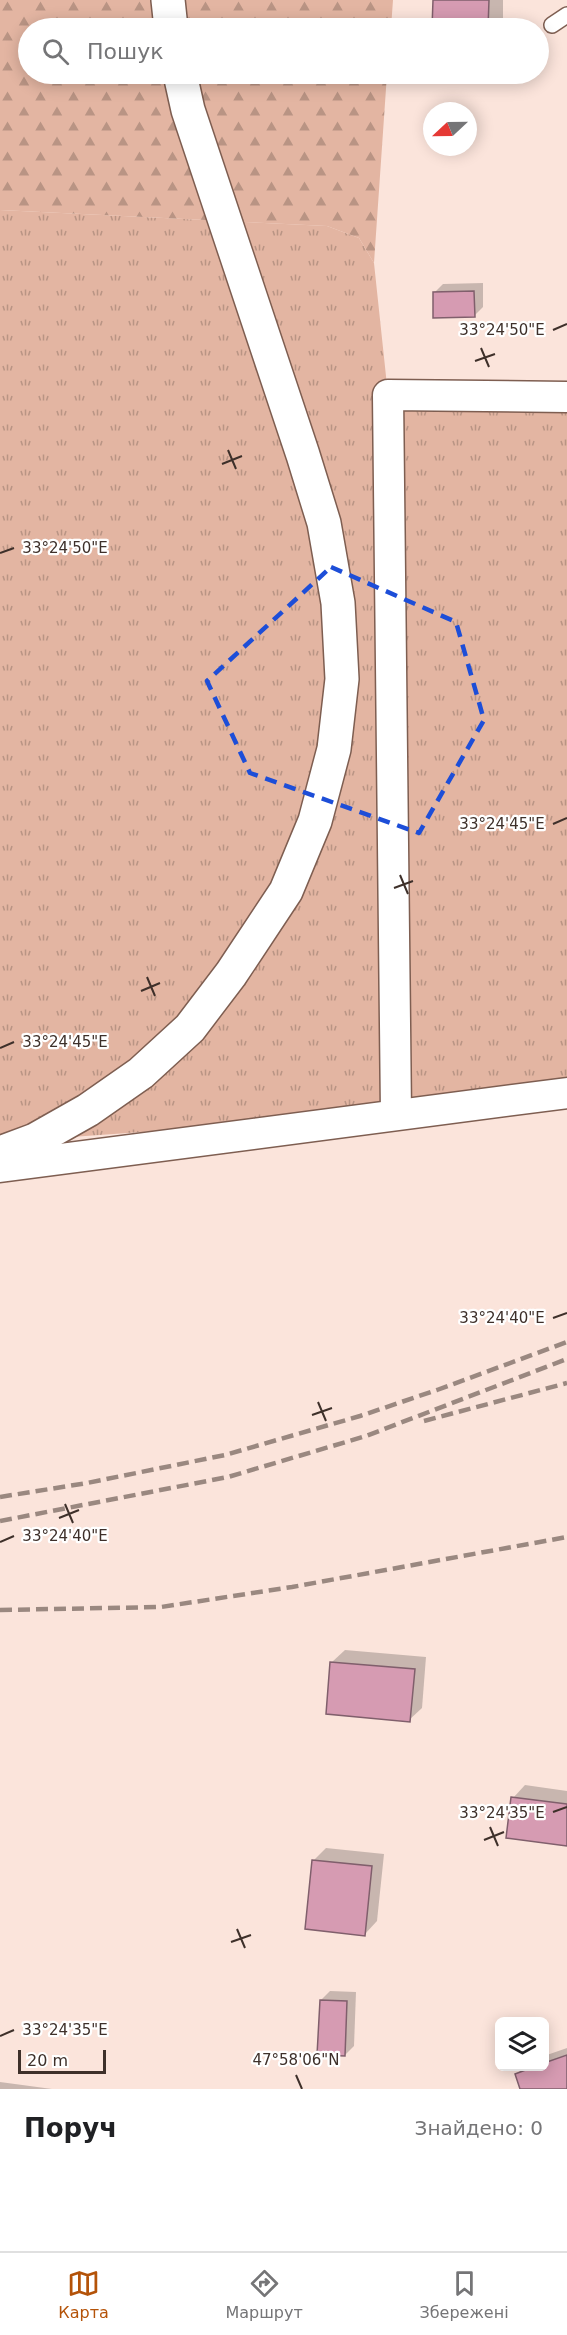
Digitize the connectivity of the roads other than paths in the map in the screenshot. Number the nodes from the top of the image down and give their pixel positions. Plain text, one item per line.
1 (168, 0) edge
2 (567, 15) edge
3 (170, 18) edge
4 (552, 25) dead end
5 (182, 84) edge
6 (567, 397) edge
7 (567, 1093) edge
8 (396, 1114) junction
9 (0, 1153) edge
10 (0, 1167) edge

1 - 3 street
2 - 4 lane
5 - 9 street
6 - 8 street
7 - 8 street
8 - 10 street

